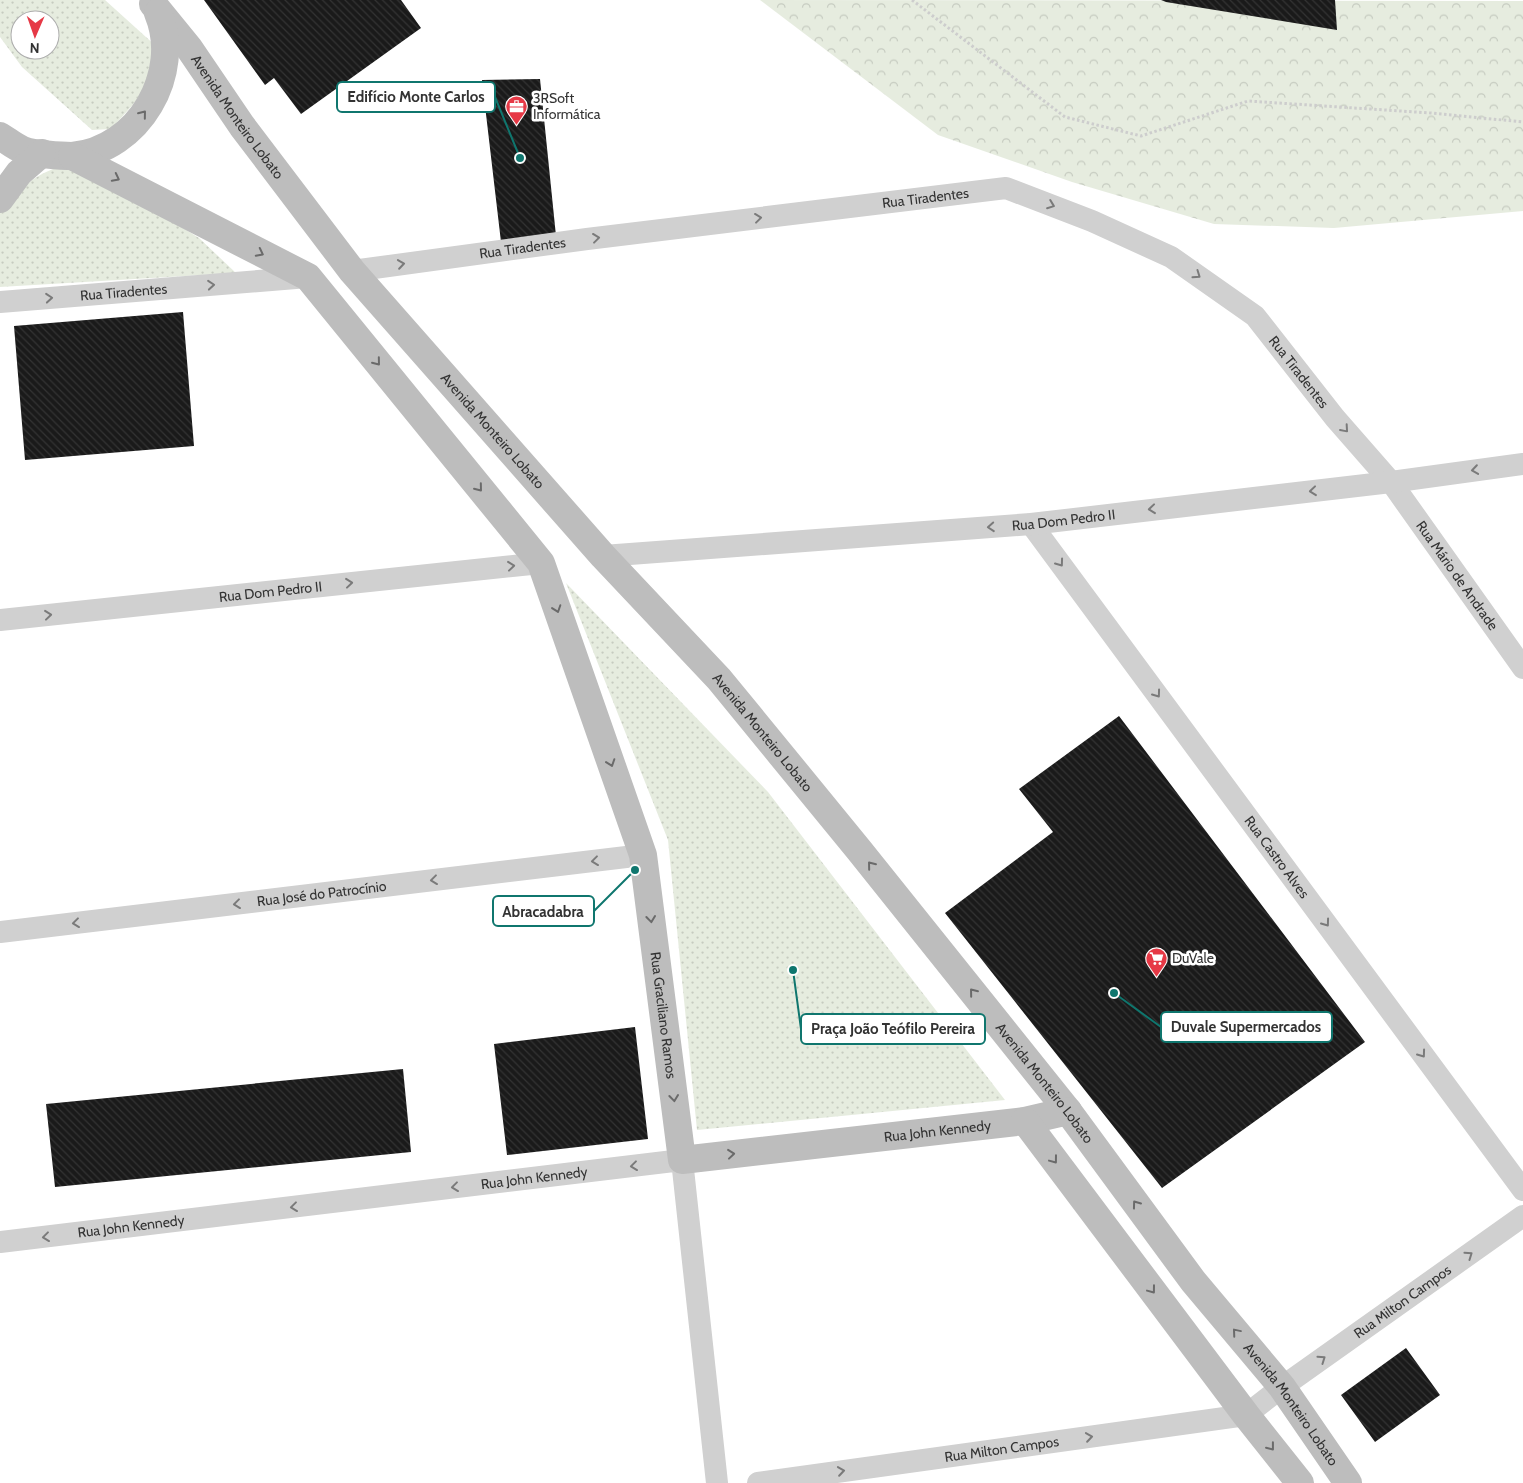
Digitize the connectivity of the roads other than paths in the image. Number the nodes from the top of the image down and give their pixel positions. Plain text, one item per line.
1 (153, 2) edge
2 (0, 136) edge
3 (42, 153) junction
4 (72, 156) junction
5 (0, 199) edge
6 (352, 271) junction
7 (308, 277) junction
8 (0, 302) edge
9 (1523, 464) edge
10 (1391, 482) junction
11 (1031, 524) junction
12 (603, 556) junction
13 (541, 563) junction
14 (0, 620) edge
15 (1523, 668) edge
16 (643, 855) junction
17 (0, 932) edge
18 (1068, 1111) junction
19 (1025, 1121) junction
20 (682, 1160) junction
21 (1523, 1190) edge
22 (1523, 1216) edge
23 (0, 1242) edge
24 (1282, 1387) junction
25 (1246, 1415) junction
26 (717, 1483) edge
27 (758, 1483) edge
28 (1300, 1483) edge
29 (1348, 1483) edge

4 -> 1 main road
1 - 6 main road, Avenida Monteiro Lobato
2 - 3 main road
3 - 4 main road
3 - 5 main road
4 -> 7 main road
6 -> 10 street, Rua Tiradentes
6 - 12 main road, Avenida Monteiro Lobato
8 -> 7 street, Rua Tiradentes
7 -> 13 main road
9 -> 10 street, Rua Dom Pedro II
10 -> 11 street, Rua Dom Pedro II
10 - 15 street, Rua Mário de Andrade
11 -> 12 street, Rua Dom Pedro II
11 -> 21 street, Rua Castro Alves
18 -> 12 main road, Avenida Monteiro Lobato
14 -> 13 street, Rua Dom Pedro II
13 -> 16 main road, Rua Graciliano Ramos
16 -> 17 street, Rua José do Patrocínio
16 -> 20 main road, Rua Graciliano Ramos
18 - 19 main road, Rua John Kennedy
24 -> 18 main road, Avenida Monteiro Lobato
20 -> 19 main road, Rua John Kennedy
19 -> 25 main road
20 -> 23 street, Rua John Kennedy
20 - 26 street, Rua Graciliano Ramos
24 -> 22 street, Rua Milton Campos
24 - 25 street, Rua Milton Campos
24 - 29 main road, Avenida Monteiro Lobato
27 -> 25 street, Rua Milton Campos
25 -> 28 main road

